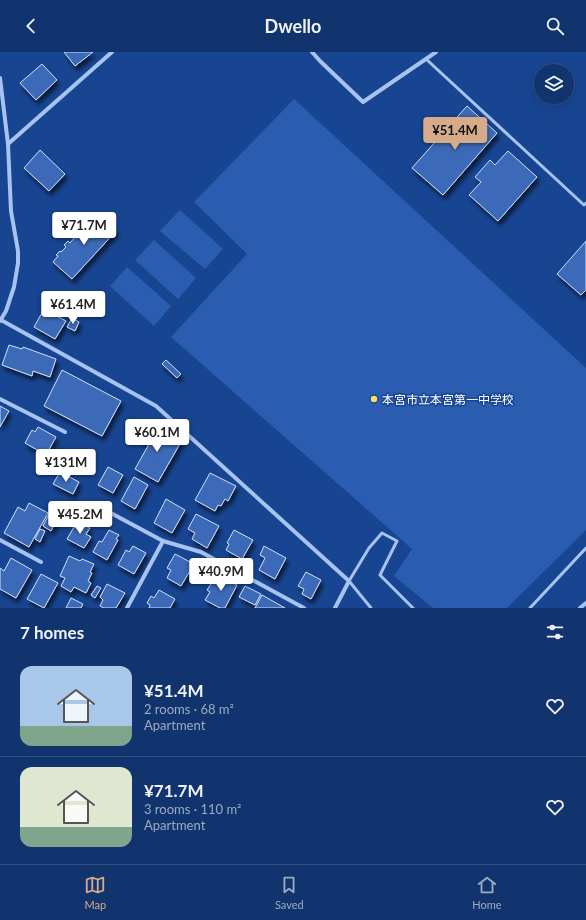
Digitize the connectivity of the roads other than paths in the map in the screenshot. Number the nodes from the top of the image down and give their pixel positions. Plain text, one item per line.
1 (112, 52) edge
2 (312, 52) edge
3 (436, 52) edge
4 (426, 59) junction
5 (0, 78) edge
6 (8, 144) junction
7 (586, 203) edge
8 (1, 321) edge
9 (0, 399) edge
10 (65, 432) dead end
11 (109, 512) dead end
12 (0, 540) edge
13 (163, 542) junction
14 (586, 548) edge
15 (41, 562) dead end
16 (349, 581) junction
17 (586, 603) edge
18 (127, 608) edge
19 (304, 608) edge
20 (335, 608) edge
21 (371, 608) edge
22 (413, 608) edge
23 (530, 608) edge
24 (580, 608) edge

1 - 6 street
2 - 4 street
3 - 4 street
4 - 7 lane
5 - 6 street
6 - 8 street
8 - 16 street
9 - 10 street
11 - 13 street
12 - 15 street
13 - 18 street
13 - 19 street
14 - 23 lane
16 - 20 street
16 - 21 lane
16 - 22 lane
17 - 24 street

